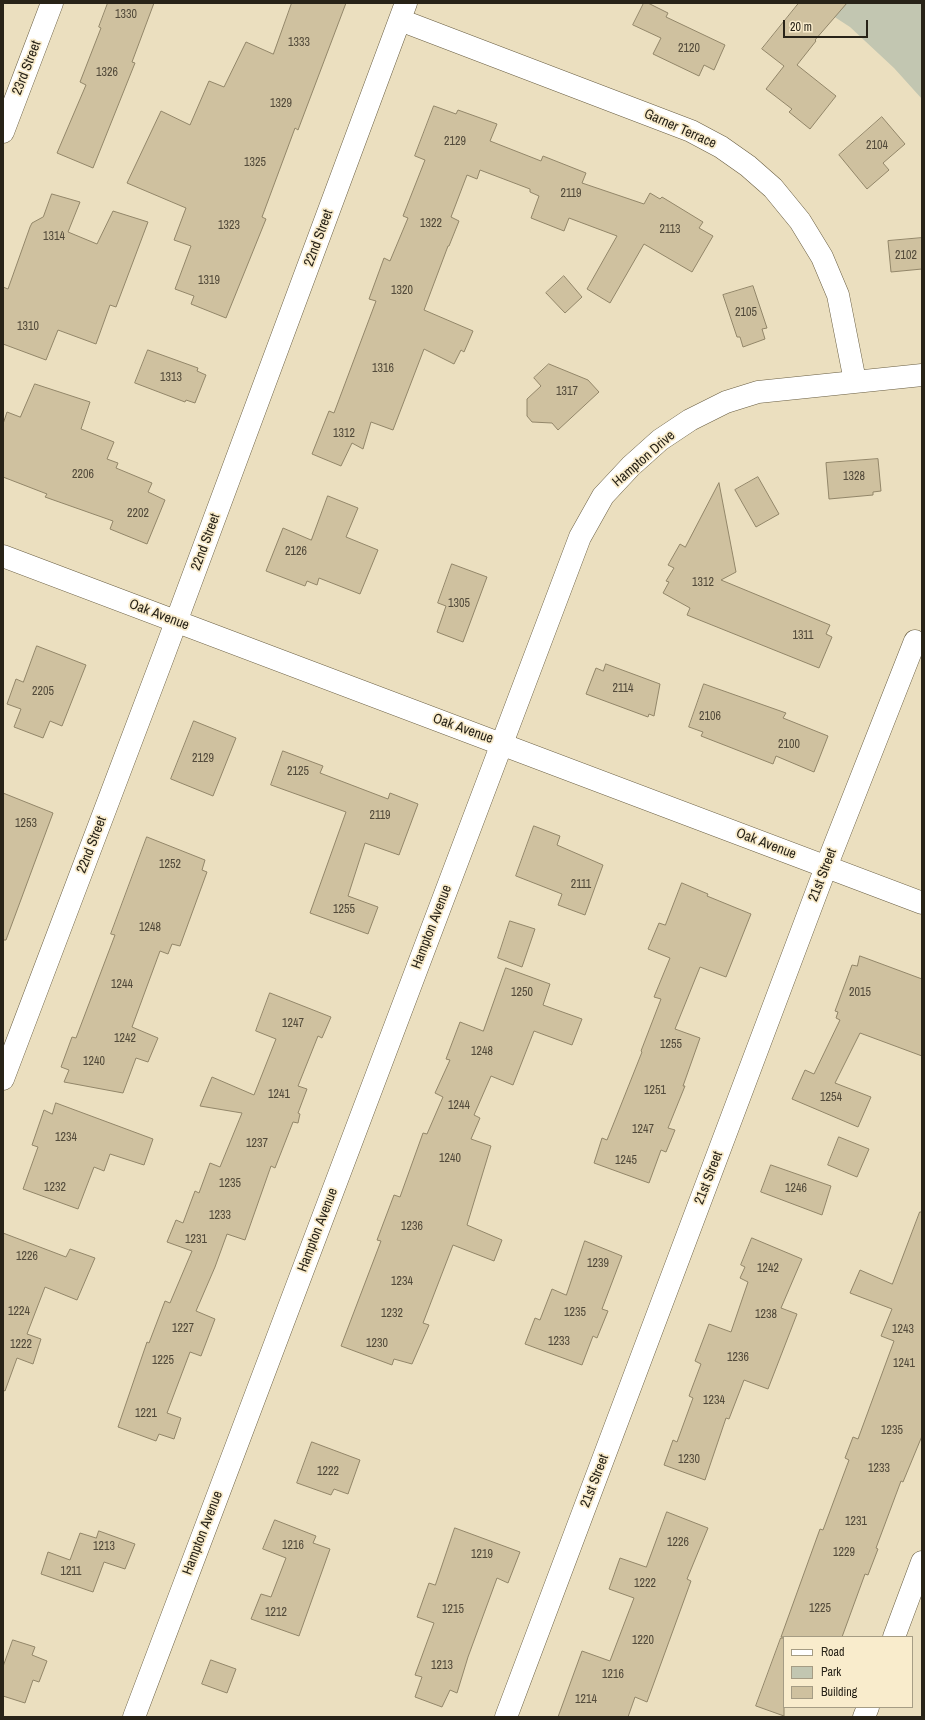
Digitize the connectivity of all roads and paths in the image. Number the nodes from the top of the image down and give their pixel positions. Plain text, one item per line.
1 (52, 3) edge
2 (403, 11) edge
3 (3, 132) edge
4 (922, 375) edge
5 (855, 381) junction
6 (3, 556) edge
7 (176, 622) junction
8 (915, 641) dead end
9 (501, 743) junction
10 (826, 866) junction
11 (922, 903) edge
12 (3, 1079) edge
13 (922, 1562) edge
14 (894, 1636) edge
15 (134, 1717) edge
16 (506, 1717) edge

1 - 3 street, 23rd Street
2 - 5 street, Garner Terrace
2 - 7 street, 22nd Street
4 - 5 street, Hampton Drive
5 - 9 street, Hampton Drive
6 - 7 street, Oak Avenue
7 - 9 street, Oak Avenue
7 - 12 street, 22nd Street
8 - 10 street, 21st Street
9 - 10 street, Oak Avenue
9 - 15 street, Hampton Avenue
10 - 11 street, Oak Avenue
10 - 16 street, 21st Street
13 - 14 street

